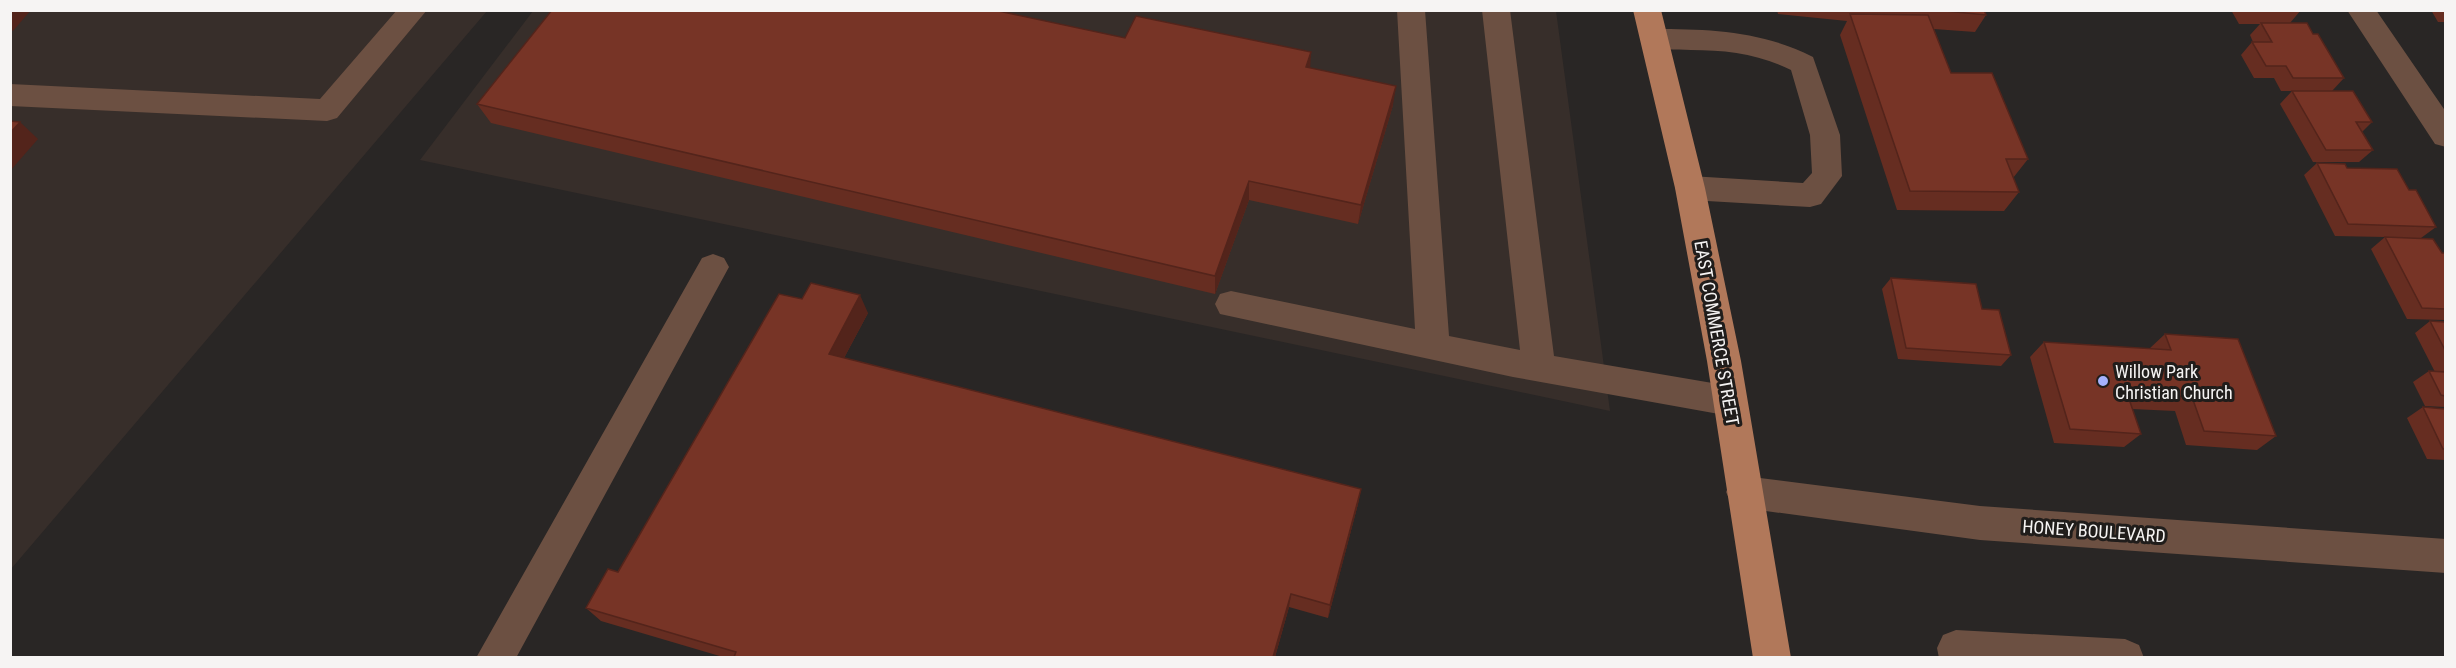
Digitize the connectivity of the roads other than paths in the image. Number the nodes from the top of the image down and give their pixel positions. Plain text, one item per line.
1 (413, 10) edge
2 (1411, 10) edge
3 (1496, 10) edge
4 (2361, 10) edge
5 (1650, 25) edge
6 (10, 95) edge
7 (2445, 136) edge
8 (1690, 188) junction
9 (713, 267) dead end
10 (1231, 304) dead end
11 (1433, 346) junction
12 (1539, 367) junction
13 (1730, 401) junction
14 (1744, 492) junction
15 (2445, 556) edge
16 (495, 657) edge
17 (1773, 657) edge
18 (1958, 657) edge
19 (2125, 657) edge

1 - 6 street
2 - 11 street
3 - 12 street
4 - 7 street
5 - 8 main road, EAST COMMERCE STREET
5 - 8 street
8 - 13 main road, EAST COMMERCE STREET
9 - 16 street
10 - 11 street
11 - 12 street
12 - 13 street
13 - 14 main road, EAST COMMERCE STREET
14 - 15 street, HONEY BOULEVARD
14 - 17 main road, EAST COMMERCE STREET
18 - 19 street

